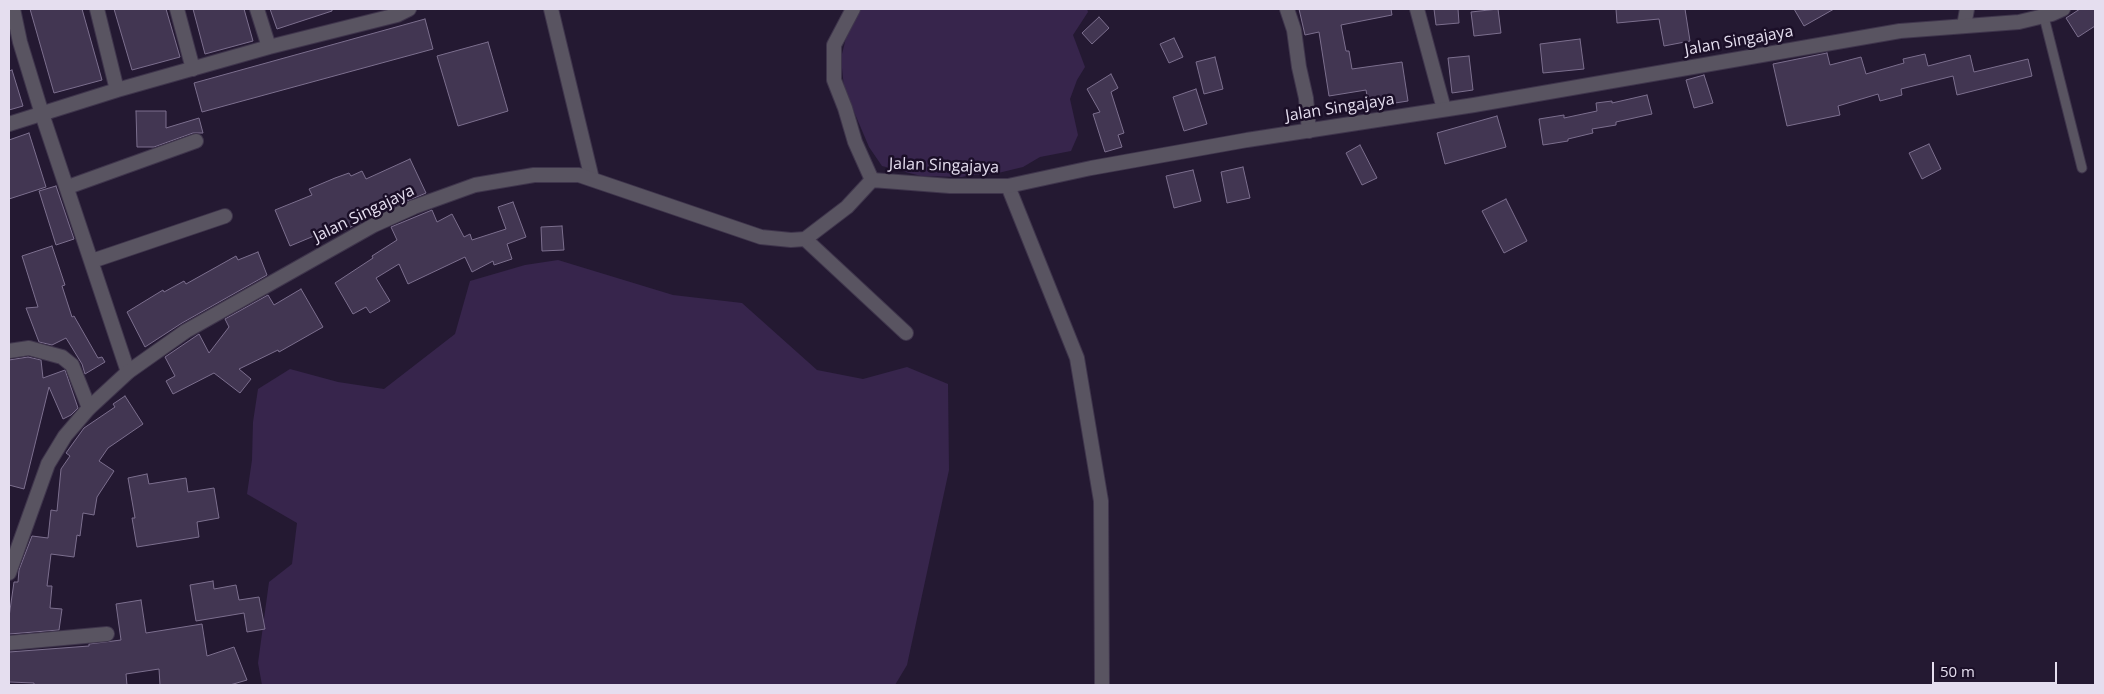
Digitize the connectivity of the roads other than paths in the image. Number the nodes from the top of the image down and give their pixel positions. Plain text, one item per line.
1 (12, 9) edge
2 (97, 9) edge
3 (177, 9) edge
4 (257, 9) edge
5 (409, 9) edge
6 (551, 9) edge
7 (853, 9) edge
8 (1287, 9) edge
9 (1417, 9) edge
10 (1967, 9) edge
11 (2063, 9) edge
12 (2044, 17) junction
13 (1964, 26) junction
14 (269, 47) junction
15 (193, 69) junction
16 (117, 90) junction
17 (1444, 109) junction
18 (42, 114) junction
19 (9, 124) edge
20 (1309, 131) junction
21 (196, 141) dead end
22 (2082, 168) dead end
23 (592, 179) junction
24 (872, 180) junction
25 (1008, 186) junction
26 (68, 187) junction
27 (224, 216) dead end
28 (805, 239) junction
29 (92, 261) junction
30 (906, 333) dead end
31 (9, 351) edge
32 (128, 372) junction
33 (89, 408) junction
34 (9, 573) edge
35 (107, 634) dead end
36 (9, 642) edge
37 (1102, 685) edge

1 - 18 street
2 - 16 street
3 - 15 street
4 - 14 street
5 - 14 street
6 - 23 street
7 - 24 street
8 - 20 street
9 - 17 street
10 - 13 street
11 - 12 street, Jalan Singajaya
12 - 13 street, Jalan Singajaya
12 - 22 lane
13 - 17 street, Jalan Singajaya
14 - 15 street
15 - 16 street
16 - 18 street
17 - 20 street, Jalan Singajaya
18 - 19 street
18 - 26 street
20 - 25 street, Jalan Singajaya
21 - 26 street
23 - 28 street, Jalan Singajaya
23 - 32 street, Jalan Singajaya
24 - 25 street, Jalan Singajaya
24 - 28 street, Jalan Singajaya
25 - 37 street
26 - 29 street
27 - 29 street
28 - 30 street
29 - 32 street
31 - 33 street
32 - 33 street, Jalan Singajaya
33 - 34 street, Jalan Singajaya
35 - 36 street

